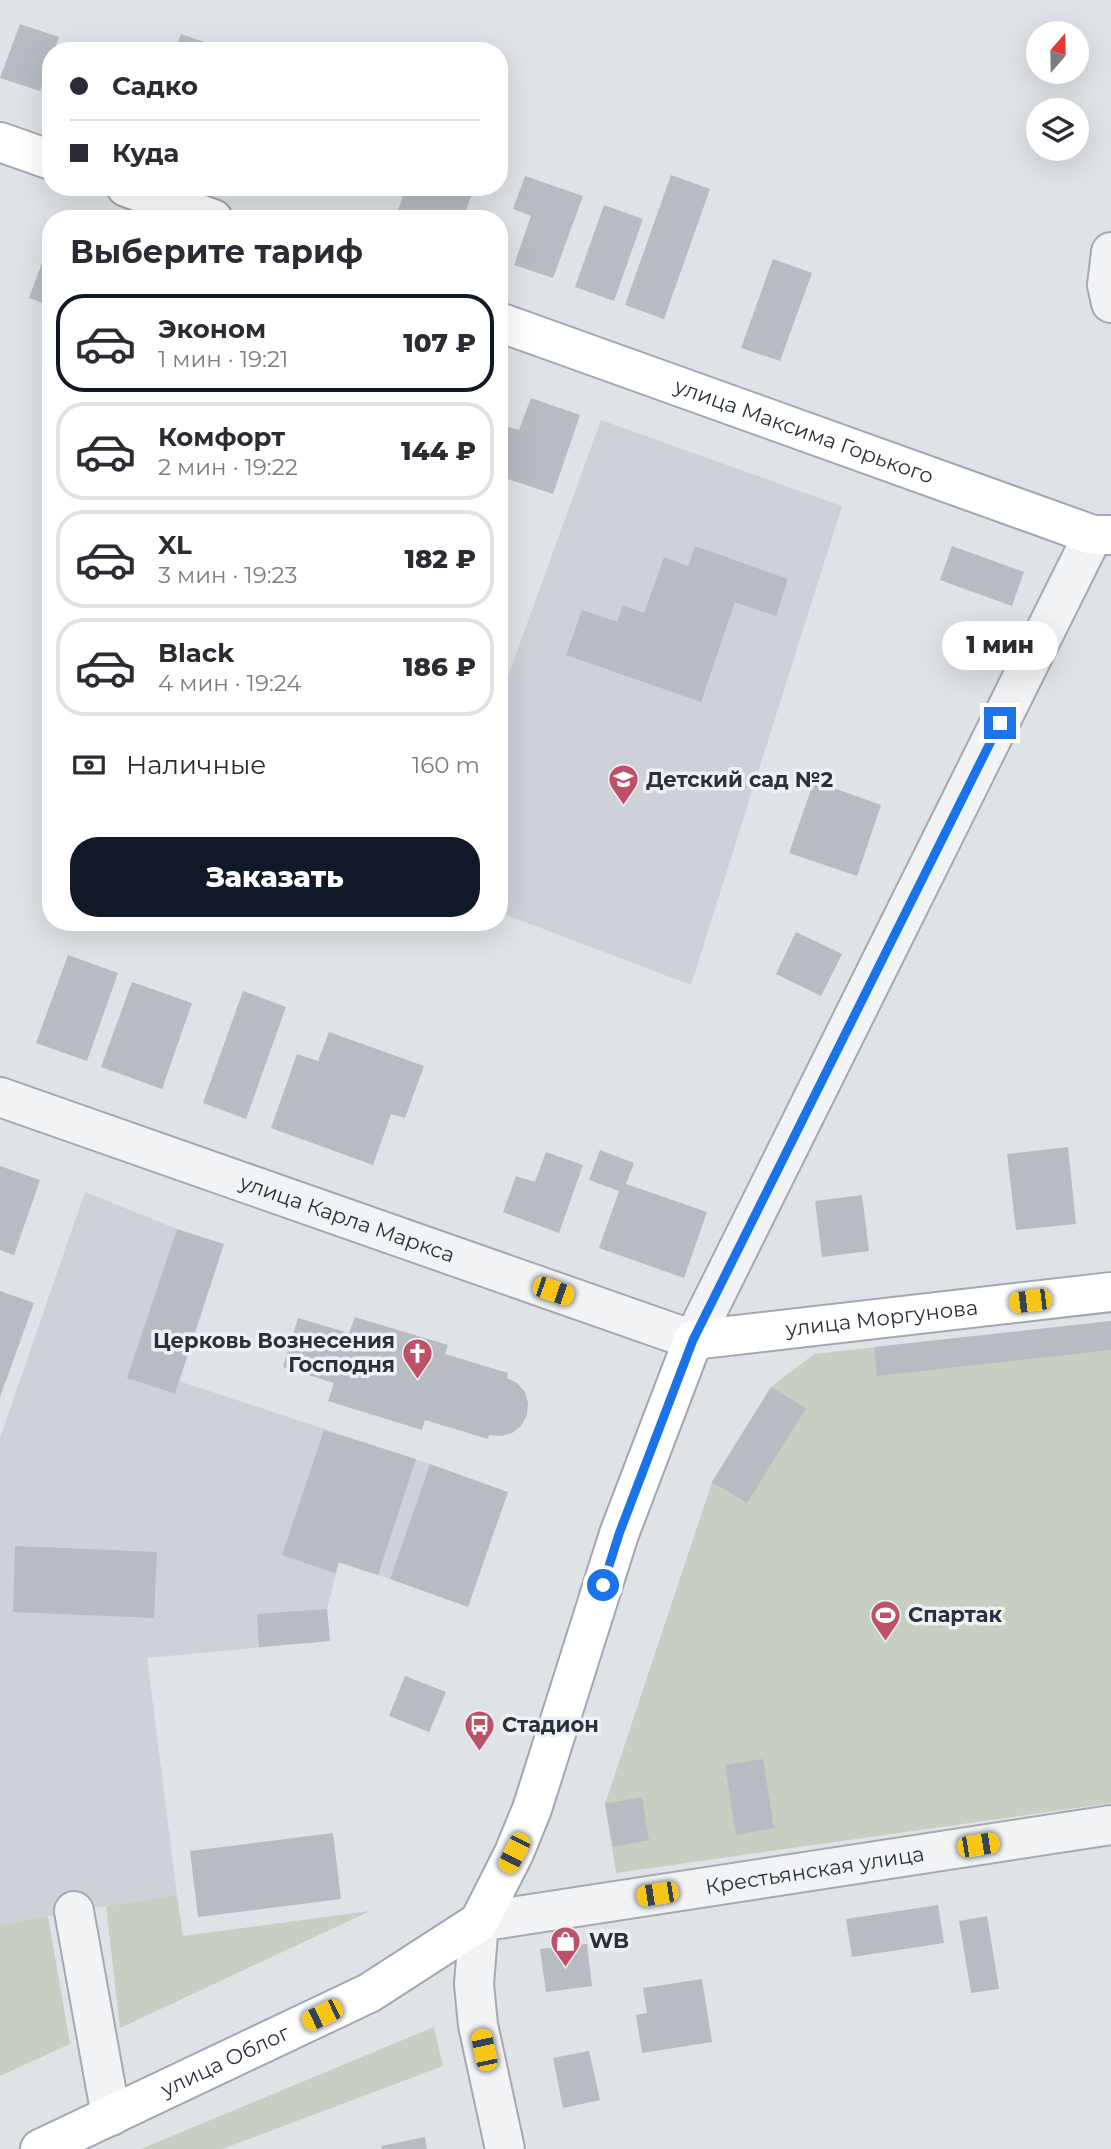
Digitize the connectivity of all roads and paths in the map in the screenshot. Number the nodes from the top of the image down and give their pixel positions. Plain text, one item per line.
1 (0, 142) edge
2 (42, 157) edge
3 (150, 196) edge
4 (189, 210) edge
5 (1111, 252) edge
6 (1111, 303) edge
7 (508, 325) edge
8 (1102, 535) edge
9 (0, 1097) edge
10 (1111, 1292) edge
11 (693, 1340) junction
12 (1111, 1825) edge
13 (74, 1911) dead end
14 (479, 1922) junction
15 (111, 2116) junction
16 (40, 2149) edge
17 (505, 2149) edge

1 - 2 main road
3 - 4 main road
5 - 6 street
7 - 8 main road, улица Максима Горького
8 - 11 street
9 - 11 street, улица Карла Маркса
10 - 11 main road, улица Моргунова
11 - 14 main road
12 - 14 street, Крестьянская улица
13 - 15 street
14 - 15 main road, улица Облог
14 - 17 street
15 - 16 main road, улица Облог

